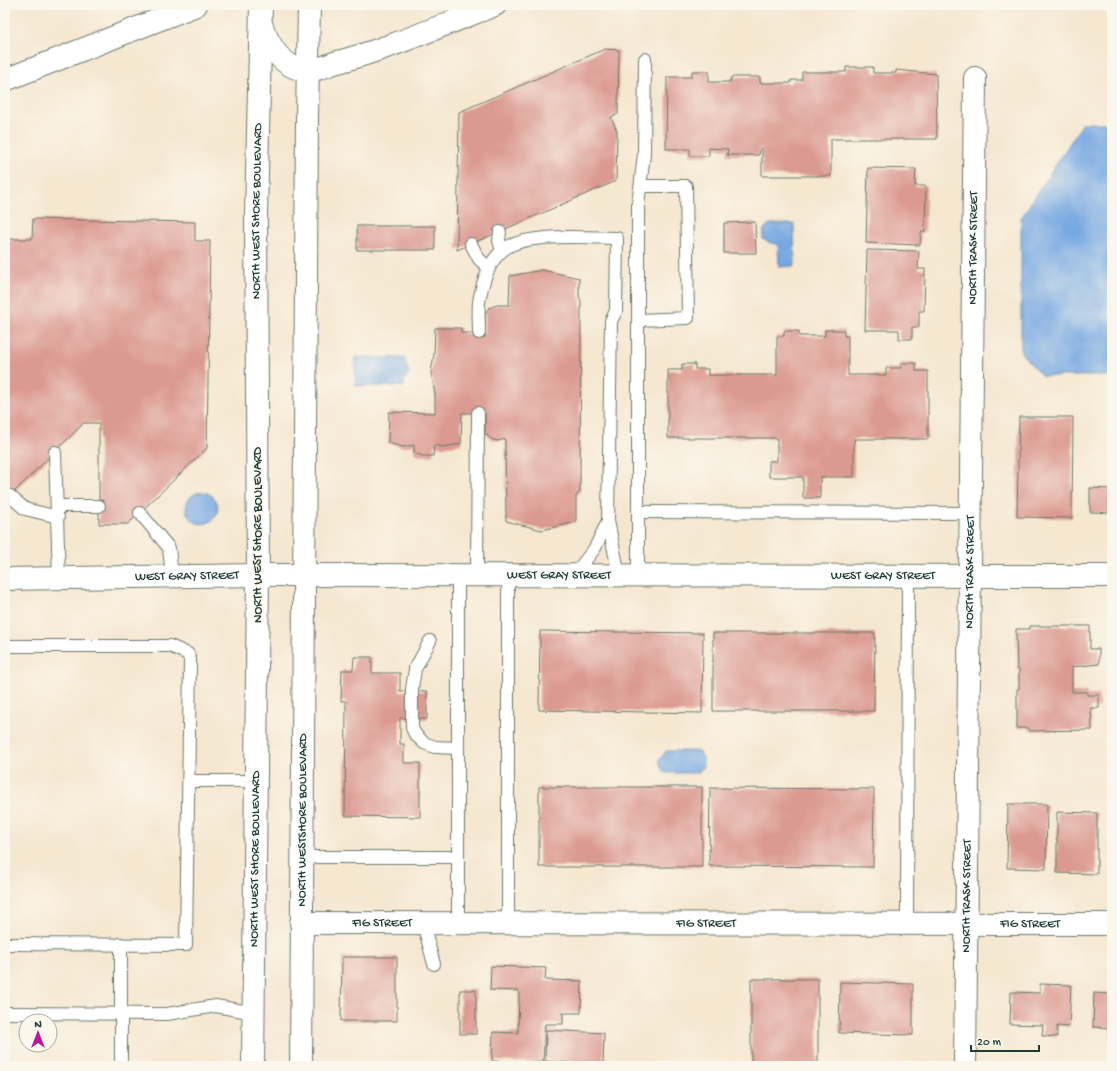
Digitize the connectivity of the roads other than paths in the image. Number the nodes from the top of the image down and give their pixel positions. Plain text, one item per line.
1 (196, 5) edge
2 (309, 5) edge
3 (495, 5) edge
4 (261, 14) edge
5 (645, 59) dead end
6 (308, 71) junction
7 (976, 78) dead end
8 (5, 80) edge
9 (641, 186) junction
10 (500, 232) dead end
11 (471, 244) dead end
12 (502, 250) junction
13 (489, 268) junction
14 (638, 320) junction
15 (478, 333) dead end
16 (478, 413) dead end
17 (55, 452) dead end
18 (10, 496) dead end
19 (98, 506) dead end
20 (58, 512) junction
21 (638, 512) junction
22 (140, 513) dead end
23 (970, 513) junction
24 (608, 521) junction
25 (258, 575) junction
26 (303, 575) junction
27 (468, 575) junction
28 (508, 575) junction
29 (574, 575) junction
30 (628, 575) junction
31 (172, 576) junction
32 (908, 576) junction
33 (969, 576) junction
34 (1112, 576) edge
35 (59, 578) junction
36 (5, 579) edge
37 (430, 641) dead end
38 (5, 646) edge
39 (458, 748) junction
40 (189, 781) junction
41 (256, 781) junction
42 (301, 857) junction
43 (458, 857) junction
44 (301, 923) junction
45 (423, 923) junction
46 (458, 923) junction
47 (508, 923) junction
48 (907, 924) junction
49 (966, 924) junction
50 (1112, 924) edge
51 (5, 944) edge
52 (121, 944) junction
53 (434, 964) dead end
54 (5, 1013) edge
55 (254, 1013) junction
56 (121, 1015) junction
57 (121, 1066) edge
58 (253, 1066) edge
59 (300, 1066) edge
60 (965, 1066) edge

1 - 8 main road
2 - 6 main road
3 - 6 main road
4 - 6 main road
4 - 25 main road, NORTH WEST SHORE BOULEVARD
5 - 9 lane
6 - 26 main road
7 - 23 main road, NORTH TRASK STREET
9 - 14 lane
9 - 14 lane
10 - 12 lane
11 - 13 lane
12 - 13 lane
12 - 24 lane
13 - 15 lane
14 - 21 lane
16 - 27 lane
17 - 20 lane
18 - 20 lane
19 - 20 lane
20 - 35 lane
21 - 23 lane
21 - 30 lane
22 - 31 lane
23 - 33 main road, NORTH TRASK STREET
24 - 29 lane
24 - 30 lane
25 - 26 main road, WEST GRAY STREET
25 - 31 main road, WEST GRAY STREET
25 - 41 main road, NORTH WEST SHORE BOULEVARD
26 - 27 main road, WEST GRAY STREET
26 - 42 main road, NORTH WESTSHORE BOULEVARD
27 - 28 main road, WEST GRAY STREET
27 - 39 lane
28 - 29 main road, WEST GRAY STREET
28 - 47 lane
29 - 30 main road, WEST GRAY STREET
30 - 32 main road, WEST GRAY STREET
31 - 35 main road, WEST GRAY STREET
32 - 33 main road, WEST GRAY STREET
32 - 48 lane
33 - 34 main road, WEST GRAY STREET
33 - 49 main road, NORTH TRASK STREET
35 - 36 main road, WEST GRAY STREET
37 - 39 lane
38 - 40 lane
39 - 43 lane
40 - 41 lane
40 - 52 lane
41 - 55 main road, NORTH WEST SHORE BOULEVARD
42 - 43 lane
42 - 44 main road, NORTH WESTSHORE BOULEVARD
43 - 46 lane
44 - 45 main road, FIG STREET
44 - 59 main road, NORTH WESTSHORE BOULEVARD
45 - 46 main road, FIG STREET
45 - 53 lane
46 - 47 main road, FIG STREET
47 - 48 main road, FIG STREET
48 - 49 main road, FIG STREET
49 - 50 main road, FIG STREET
49 - 60 main road, NORTH TRASK STREET
51 - 52 lane
52 - 56 lane
54 - 56 lane
55 - 56 lane
55 - 58 main road, NORTH WEST SHORE BOULEVARD
56 - 57 lane

